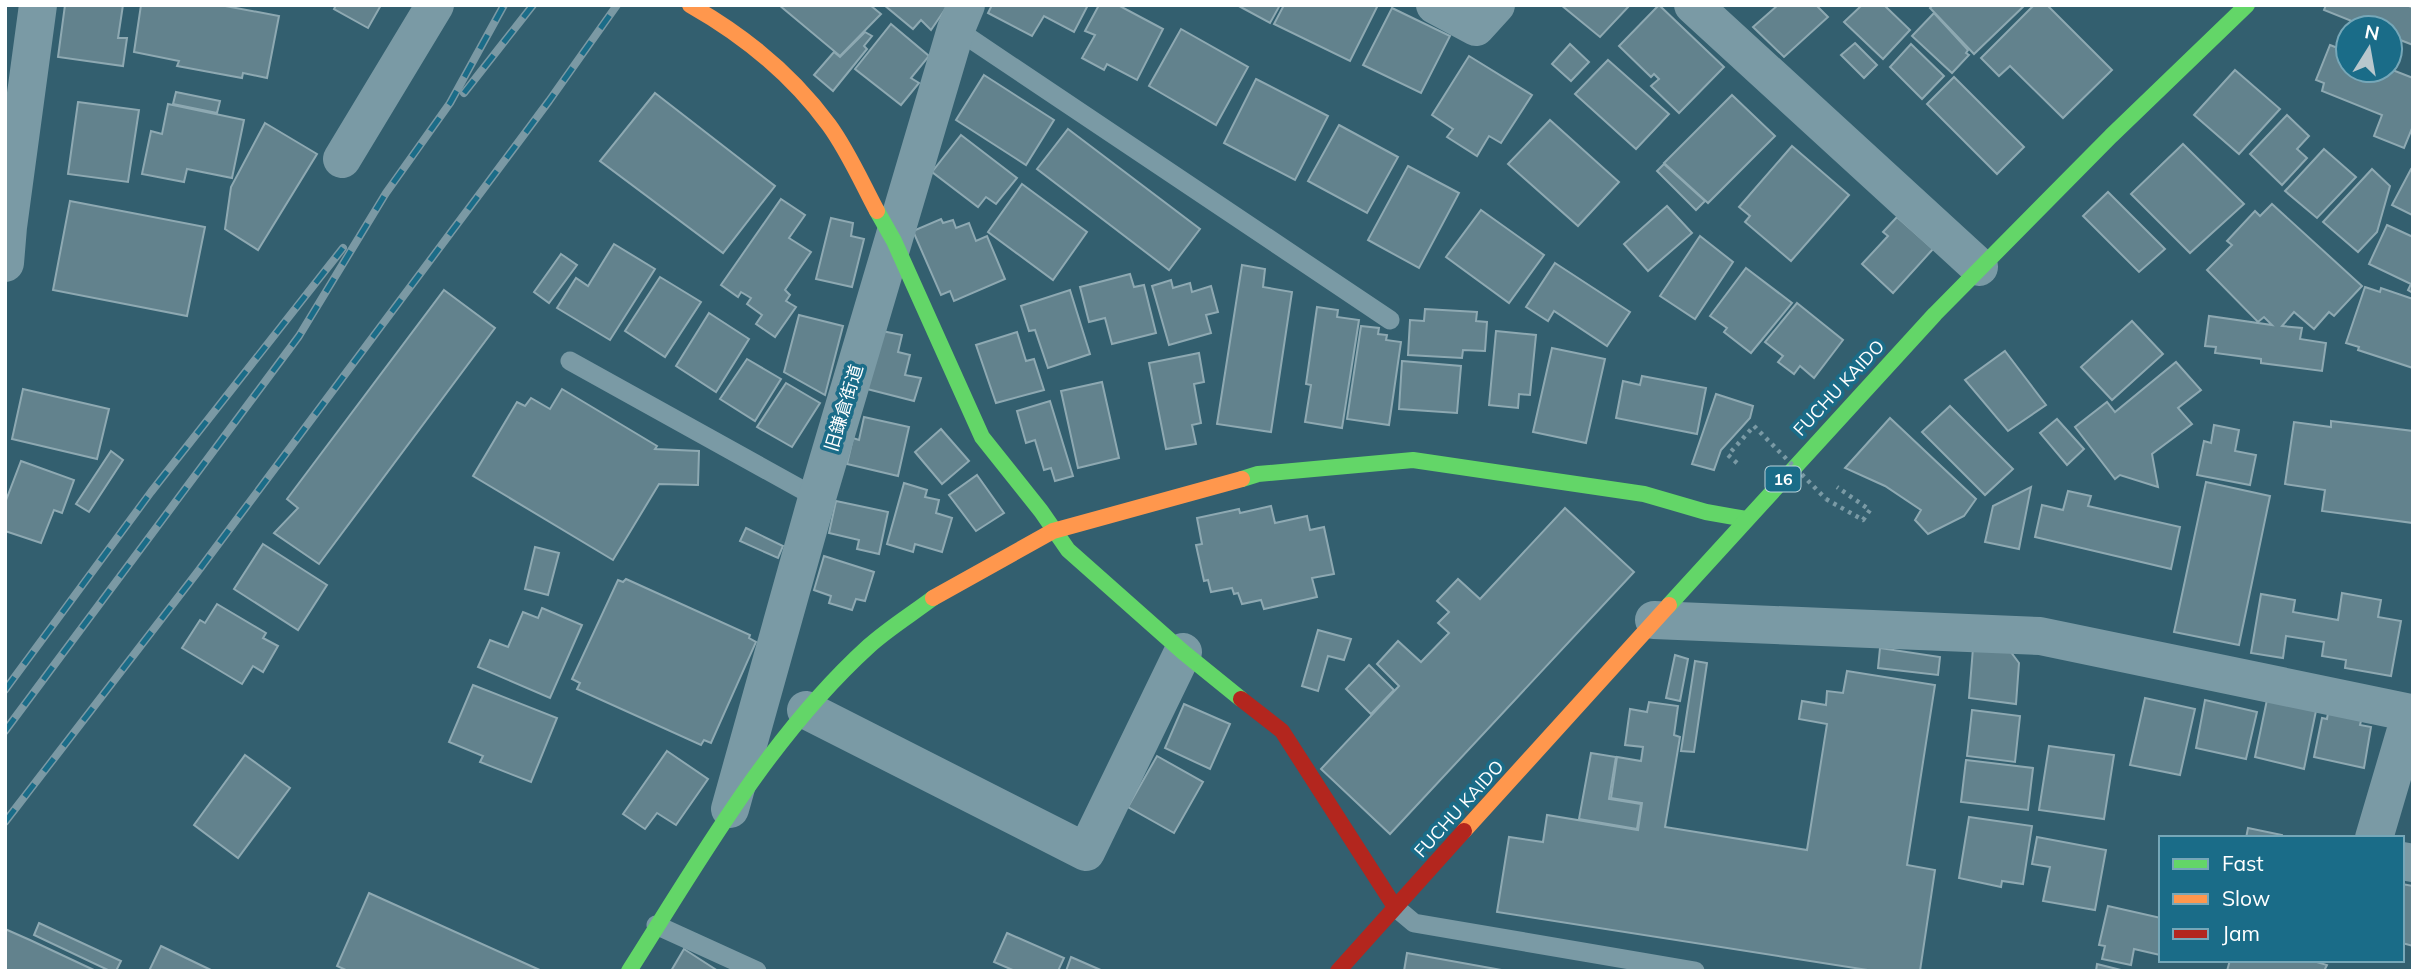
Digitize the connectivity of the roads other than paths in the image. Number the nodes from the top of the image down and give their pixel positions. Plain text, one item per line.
1 (38, 5) edge
2 (435, 5) edge
3 (690, 5) edge
4 (1435, 5) edge
5 (1496, 5) edge
6 (1693, 5) edge
7 (2247, 5) edge
8 (961, 17) edge
9 (342, 159) dead end
10 (6, 239) edge
11 (894, 241) junction
12 (1979, 267) junction
13 (1390, 320) dead end
14 (570, 360) dead end
15 (817, 498) junction
16 (1746, 519) junction
17 (1053, 531) junction
18 (1654, 620) junction
19 (1183, 652) junction
20 (806, 710) junction
21 (2412, 711) edge
22 (729, 813) junction
23 (2375, 836) edge
24 (1395, 907) junction
25 (656, 925) junction
26 (629, 971) edge
27 (757, 971) edge
28 (1338, 971) edge
29 (1695, 971) edge

1 - 10 street
2 - 9 street
3 - 11 street
4 - 5 street
6 - 12 street
7 - 12 street, FUCHU KAIDO / 16
8 - 11 street, 旧鎌倉街道
8 - 13 lane
11 - 15 street, 旧鎌倉街道
11 - 17 street
12 - 16 street, FUCHU KAIDO / 16
14 - 15 lane
15 - 22 street, 旧鎌倉街道
16 - 17 street
16 - 18 street, FUCHU KAIDO / 16
17 - 19 street
17 - 20 street
18 - 21 street
18 - 24 street, FUCHU KAIDO / 16
19 - 20 street
19 - 24 street
20 - 22 street
21 - 23 street
22 - 25 street
24 - 28 street, FUCHU KAIDO / 16
24 - 29 lane
25 - 26 street
25 - 27 lane

